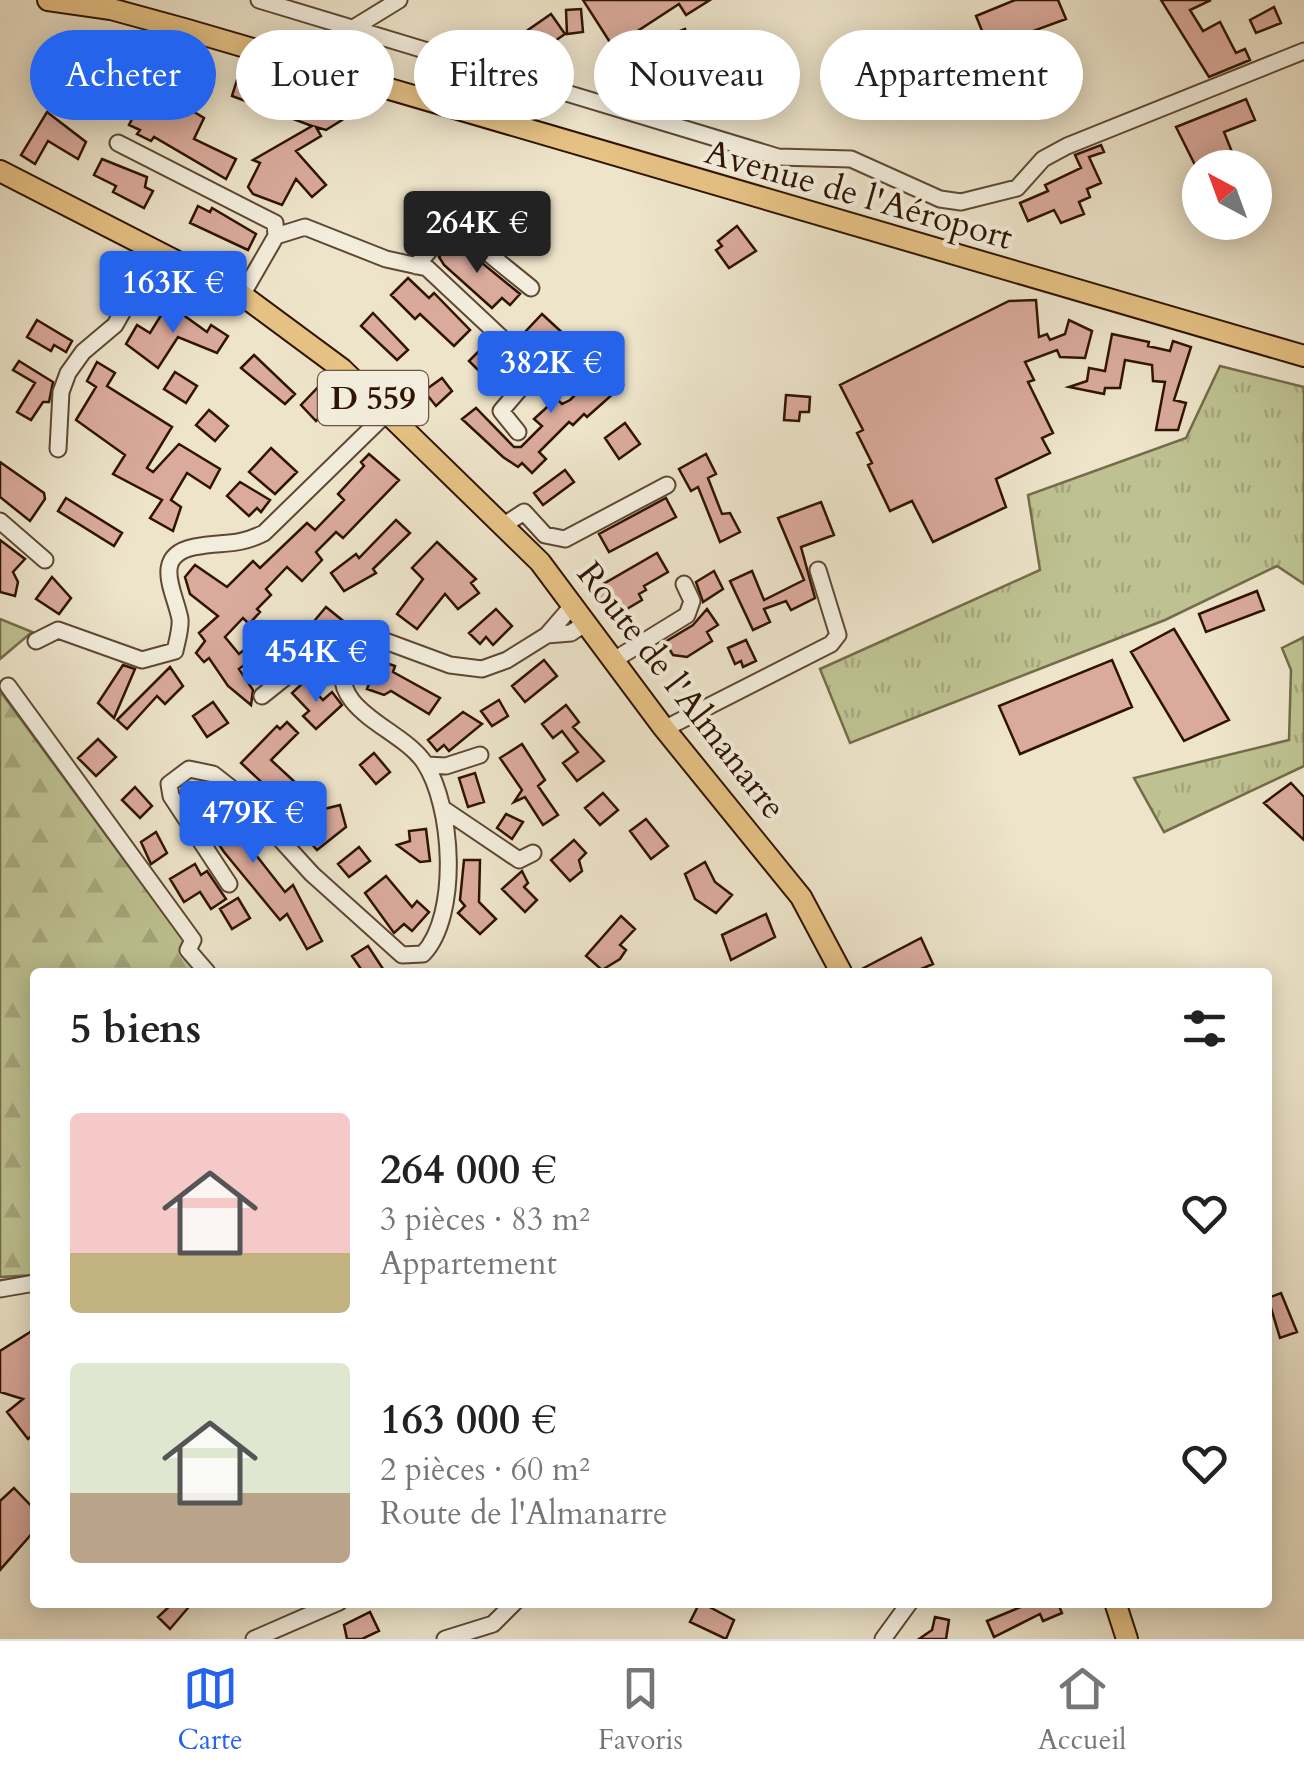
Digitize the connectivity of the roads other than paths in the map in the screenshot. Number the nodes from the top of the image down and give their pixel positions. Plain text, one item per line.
1 (48, 0) edge
2 (260, 0) edge
3 (399, 0) edge
4 (355, 27) junction
5 (1304, 52) edge
6 (118, 143) dead end
7 (0, 171) edge
8 (276, 236) junction
9 (157, 251) junction
10 (416, 266) junction
11 (532, 288) dead end
12 (242, 295) junction
13 (1304, 356) edge
14 (536, 370) junction
15 (576, 376) dead end
16 (388, 412) junction
17 (518, 432) dead end
18 (58, 449) dead end
19 (666, 486) dead end
20 (0, 521) edge
21 (504, 525) junction
22 (45, 560) dead end
23 (818, 570) dead end
24 (684, 584) dead end
25 (574, 604) junction
26 (587, 622) junction
27 (546, 636) junction
28 (36, 642) dead end
29 (614, 660) junction
30 (341, 676) junction
31 (8, 686) dead end
32 (262, 696) dead end
33 (664, 729) junction
34 (480, 755) dead end
35 (426, 765) junction
36 (445, 810) junction
37 (533, 853) dead end
38 (229, 884) dead end
39 (204, 968) edge
40 (839, 968) edge
41 (30, 1284) edge
42 (0, 1289) edge
43 (325, 1608) edge
44 (509, 1608) edge
45 (906, 1608) edge
46 (1118, 1608) edge
47 (254, 1639) edge
48 (446, 1639) edge
49 (883, 1639) edge
50 (1127, 1639) edge

1 - 13 main road, Avenue de l'Aéroport
2 - 4 street
3 - 4 street
4 - 5 street
6 - 8 street
7 - 9 main road, Route de l'Almanarre / D 559
8 - 10 street
8 - 12 street
9 - 12 main road, Route de l'Almanarre / D 559
9 - 18 street
10 - 11 street
10 - 14 street
12 - 16 main road, Route de l'Almanarre / D 559
14 - 15 street
14 - 17 street
16 - 21 main road, Route de l'Almanarre / D 559
16 - 28 street
19 - 21 street
20 - 22 street
21 - 25 main road, Route de l'Almanarre / D 559
23 - 33 street
24 - 29 street
25 - 26 main road, Route de l'Almanarre / D 559
25 - 27 street
26 - 27 street
26 - 29 main road, Route de l'Almanarre / D 559
27 - 30 street
29 - 33 main road, Route de l'Almanarre / D 559
30 - 32 street
30 - 35 street
31 - 39 street
33 - 40 main road, Route de l'Almanarre / D 559
34 - 35 street
35 - 36 street
36 - 37 street
36 - 38 street
41 - 42 street
43 - 47 street
44 - 48 street
45 - 49 street
46 - 50 main road

